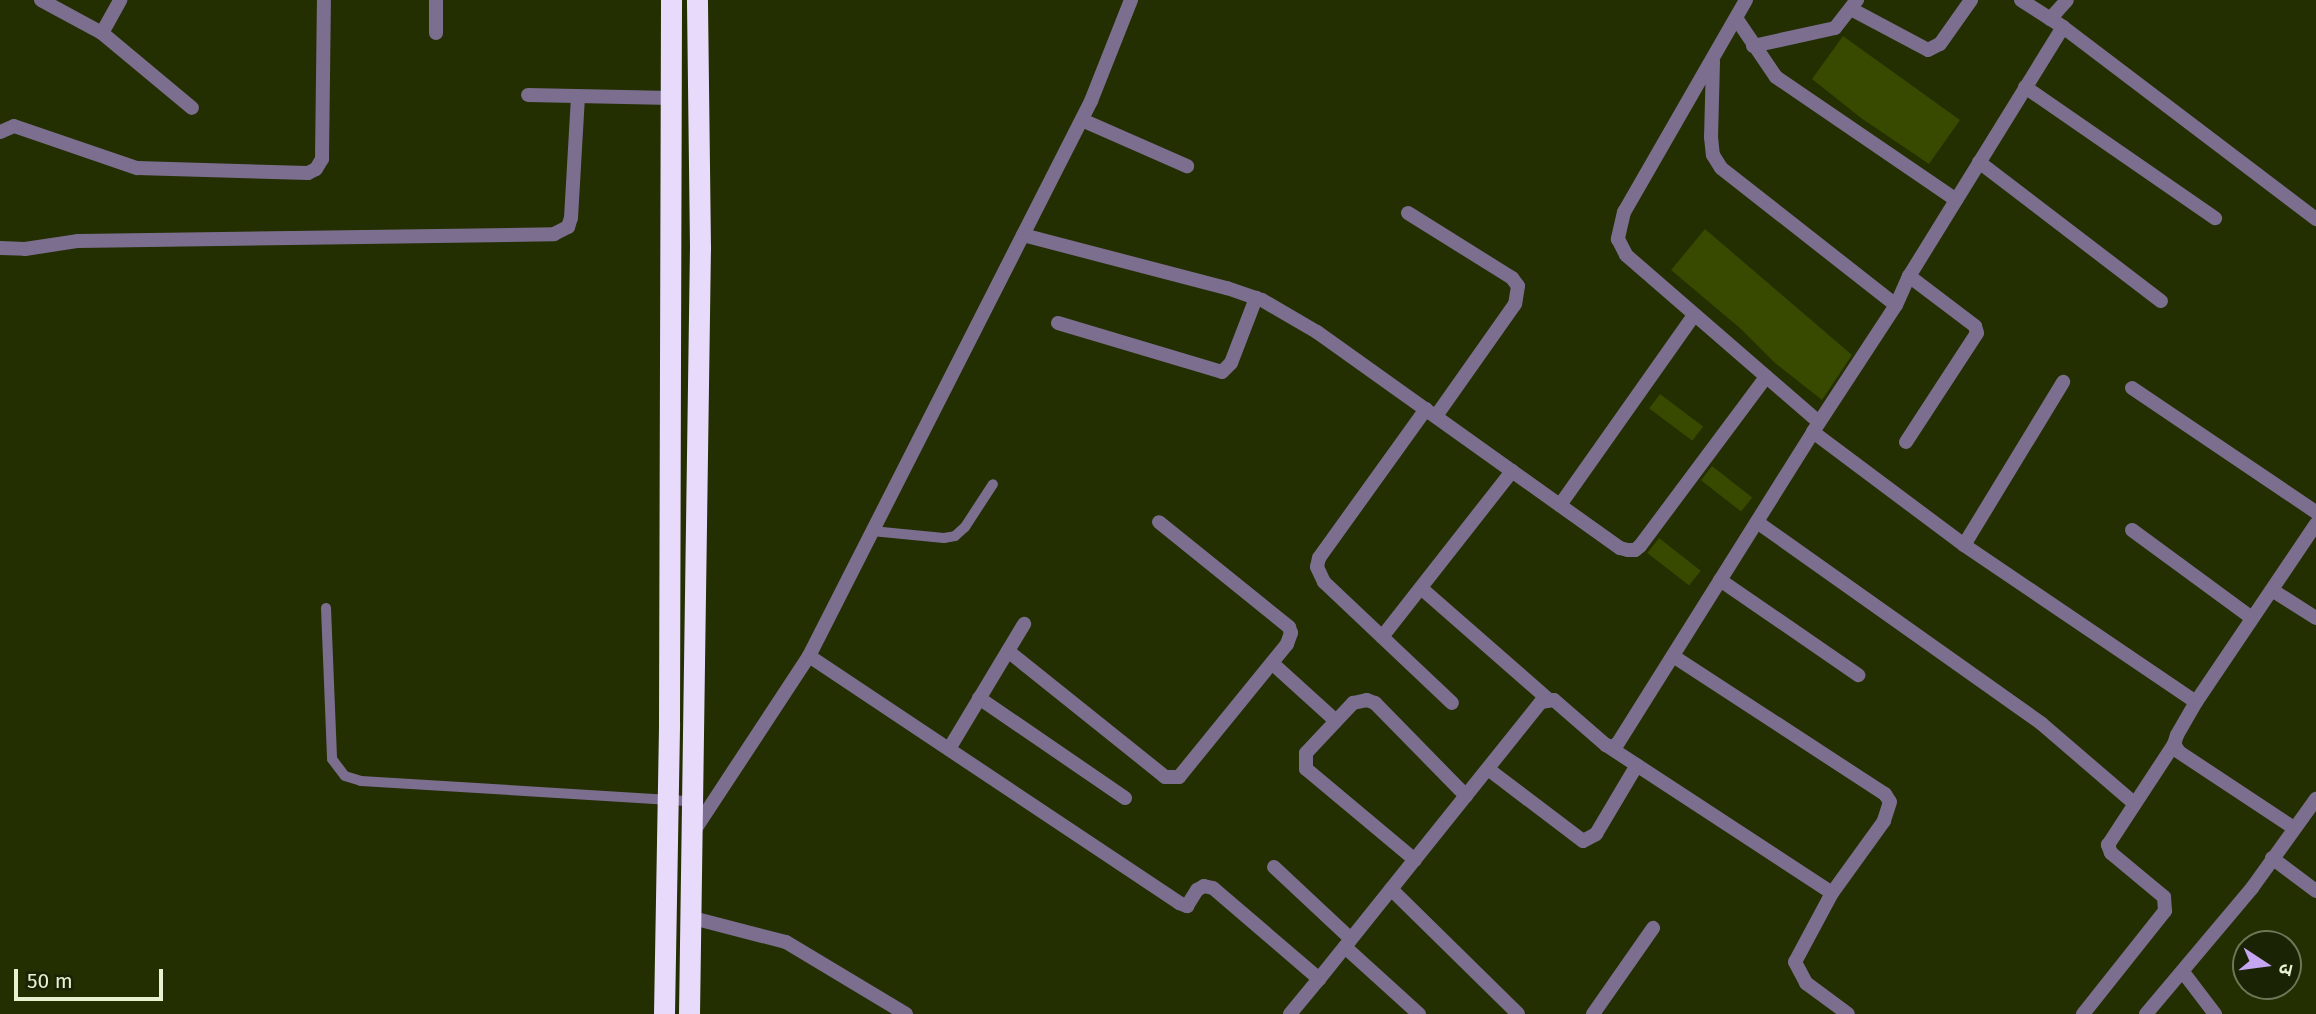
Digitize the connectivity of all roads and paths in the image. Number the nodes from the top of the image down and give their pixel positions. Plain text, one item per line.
1 (41, 0) edge
2 (120, 0) edge
3 (324, 0) edge
4 (436, 0) edge
5 (671, 0) edge
6 (697, 0) edge
7 (1131, 0) edge
8 (1746, 0) edge
9 (1971, 0) edge
10 (2021, 0) edge
11 (2067, 0) edge
12 (1854, 5) edge
13 (1736, 18) junction
14 (2057, 23) junction
15 (102, 33) junction
16 (436, 33) dead end
17 (1753, 46) junction
18 (1713, 57) junction
19 (2025, 88) junction
20 (528, 94) dead end
21 (578, 96) junction
22 (671, 97) junction
23 (191, 108) dead end
24 (1082, 120) junction
25 (0, 132) edge
26 (1979, 162) junction
27 (1188, 166) dead end
28 (1956, 200) junction
29 (1408, 213) dead end
30 (2215, 218) dead end
31 (2316, 219) edge
32 (1023, 235) junction
33 (0, 248) edge
34 (1909, 276) junction
35 (1256, 298) junction
36 (2161, 301) dead end
37 (1896, 304) junction
38 (1694, 315) junction
39 (1058, 323) dead end
40 (1766, 377) junction
41 (2063, 382) dead end
42 (2132, 388) dead end
43 (1431, 413) junction
44 (1816, 427) junction
45 (1906, 442) dead end
46 (1512, 471) junction
47 (993, 484) dead end
48 (1560, 505) junction
49 (2316, 512) edge
50 (1159, 522) dead end
51 (1757, 522) junction
52 (2316, 524) edge
53 (2132, 530) dead end
54 (872, 531) junction
55 (1964, 545) junction
56 (1720, 580) junction
57 (1421, 588) junction
58 (2272, 590) junction
59 (326, 608) dead end
60 (2252, 618) junction
61 (2316, 618) edge
62 (1024, 624) dead end
63 (1382, 637) junction
64 (1008, 651) junction
65 (809, 656) junction
66 (1673, 656) junction
67 (1272, 663) junction
68 (1858, 676) dead end
69 (979, 698) junction
70 (1548, 699) junction
71 (2196, 702) junction
72 (1452, 703) dead end
73 (1336, 721) junction
74 (2174, 744) junction
75 (1605, 745) junction
76 (949, 749) junction
77 (1637, 765) junction
78 (1488, 769) junction
79 (1466, 796) junction
80 (1125, 798) dead end
81 (2316, 799) edge
82 (667, 800) junction
83 (690, 801) junction
84 (2134, 803) junction
85 (2294, 828) junction
86 (690, 839) junction
87 (2272, 858) junction
88 (1415, 860) junction
89 (1274, 867) dead end
90 (1391, 889) junction
91 (2316, 891) edge
92 (1832, 892) junction
93 (689, 917) junction
94 (1653, 928) dead end
95 (1348, 943) junction
96 (2183, 972) junction
97 (1319, 979) junction
98 (1597, 1013) edge
99 (664, 1014) edge
100 (689, 1014) edge
101 (906, 1014) edge
102 (1290, 1014) edge
103 (1419, 1014) edge
104 (1517, 1014) edge
105 (1848, 1014) edge
106 (2083, 1014) edge
107 (2146, 1014) edge
108 (2215, 1014) edge

1 - 15 street
2 - 15 street
3 - 25 street
4 - 16 street
5 - 22 highway
6 - 83 highway
7 - 24 street
8 - 13 street
9 - 12 street
10 - 14 street
11 - 14 street
12 - 17 street
13 - 17 street
13 - 18 street
14 - 19 street
14 - 31 street
15 - 23 street
17 - 28 street
18 - 37 street
18 - 38 street
19 - 26 street
19 - 30 street
20 - 21 street
21 - 22 street
21 - 33 street
22 - 82 highway
24 - 27 street
24 - 32 street
26 - 28 street
26 - 36 street
28 - 34 street
29 - 43 street
32 - 35 street
32 - 54 street
34 - 37 street
34 - 45 street
35 - 39 street
35 - 43 street
37 - 44 street
38 - 40 street
38 - 48 street
40 - 44 street
40 - 48 street
41 - 55 street
42 - 49 street
43 - 46 street
43 - 63 street
44 - 51 street
44 - 55 street
46 - 48 street
46 - 57 street
47 - 54 lane
50 - 67 street
51 - 56 street
51 - 84 street
52 - 58 street
53 - 60 street
54 - 65 street
55 - 71 street
56 - 66 street
56 - 68 street
57 - 63 street
57 - 70 street
58 - 60 street
58 - 61 street
59 - 82 lane
60 - 71 street
62 - 64 street
63 - 72 street
64 - 67 street
64 - 69 street
65 - 76 street
65 - 86 street
66 - 75 street
66 - 92 street
67 - 73 street
69 - 76 street
69 - 80 street
70 - 75 street
70 - 78 street
71 - 74 street
73 - 79 street
73 - 88 street
74 - 84 street
74 - 85 street
75 - 77 street
76 - 97 street
77 - 78 street
77 - 92 street
78 - 79 street
79 - 88 street
81 - 85 street
82 - 83 lane
82 - 99 highway
83 - 86 highway
84 - 106 street
85 - 87 street
86 - 93 highway
87 - 91 street
87 - 96 street
88 - 90 street
89 - 95 street
90 - 95 street
90 - 104 street
92 - 105 street
93 - 100 highway
93 - 101 street
94 - 98 street
95 - 97 street
95 - 103 street
96 - 107 street
96 - 108 street
97 - 102 street

